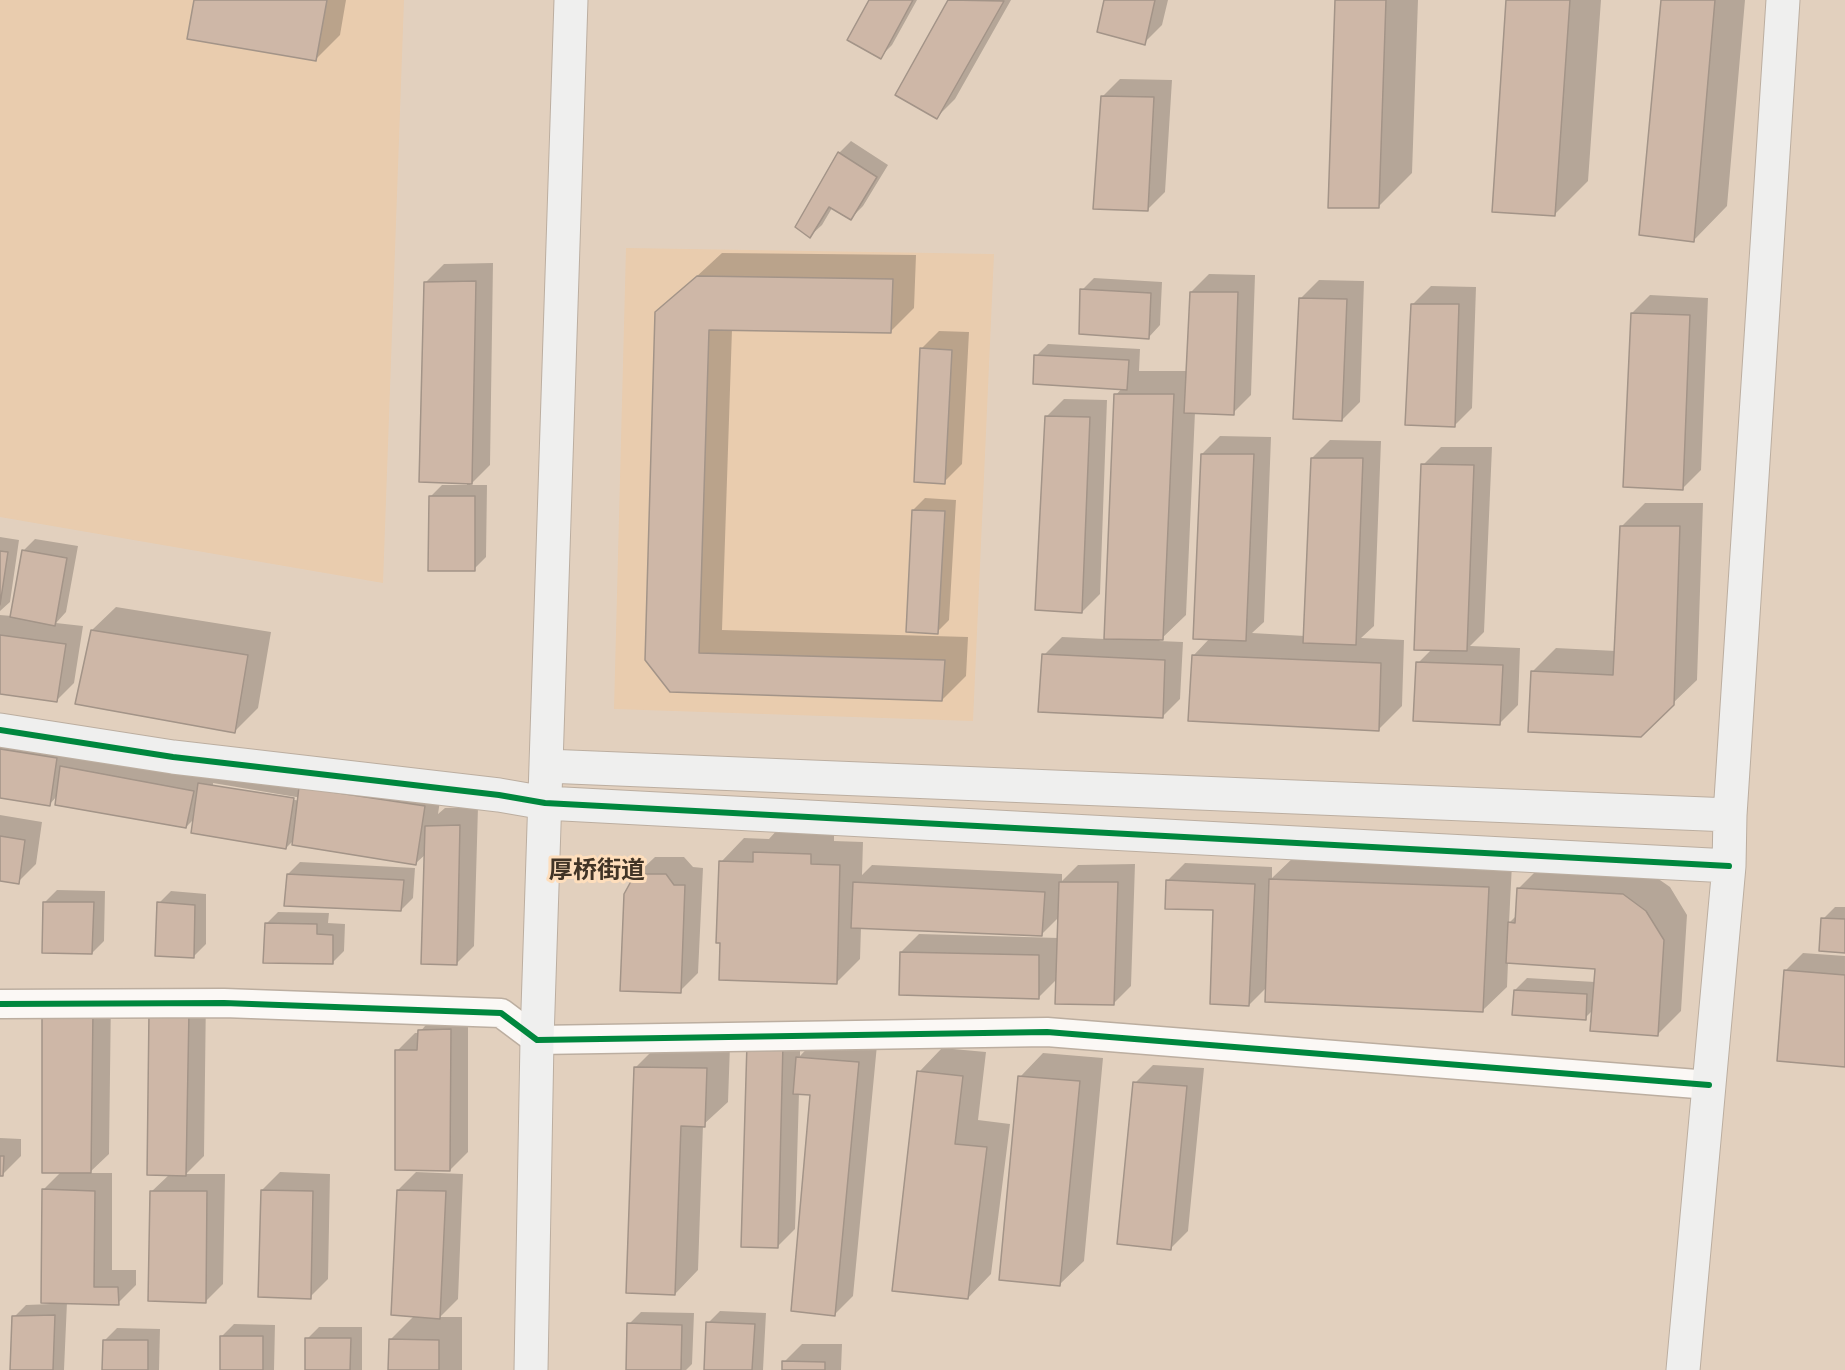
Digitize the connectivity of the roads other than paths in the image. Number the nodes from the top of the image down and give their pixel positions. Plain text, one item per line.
1 (571, 0) edge
2 (1783, 0) edge
3 (0, 730) edge
4 (546, 766) junction
5 (545, 803) junction
6 (1730, 815) junction
7 (1729, 866) junction
8 (0, 1004) edge
9 (537, 1040) junction
10 (1709, 1085) junction
11 (531, 1370) edge
12 (1683, 1370) edge

1 - 4 street
2 - 6 street
3 - 5 street
4 - 5 street
4 - 6 street
5 - 7 street
5 - 9 street
6 - 7 street
7 - 10 street
8 - 9 street
9 - 10 street
9 - 11 street
10 - 12 street

